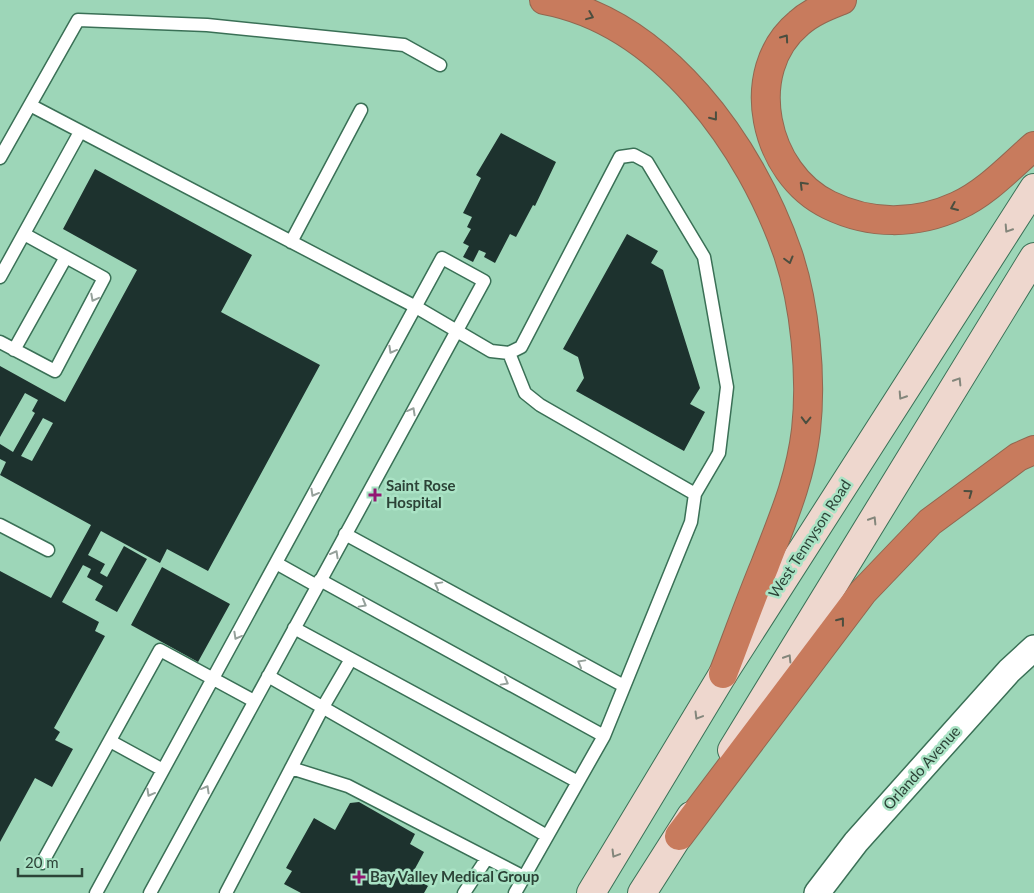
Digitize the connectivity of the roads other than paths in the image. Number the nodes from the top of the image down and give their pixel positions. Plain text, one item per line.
1 (544, 0) edge
2 (842, 0) edge
3 (440, 65) dead end
4 (30, 105) junction
5 (361, 110) dead end
6 (80, 132) junction
7 (1034, 146) edge
8 (0, 158) edge
9 (1034, 188) edge
10 (24, 234) junction
11 (291, 242) junction
12 (66, 257) junction
13 (1034, 257) edge
14 (0, 277) edge
15 (416, 308) junction
16 (456, 331) junction
17 (0, 342) edge
18 (14, 350) junction
19 (509, 353) junction
20 (1034, 450) edge
21 (695, 494) junction
22 (0, 525) edge
23 (345, 534) junction
24 (48, 550) dead end
25 (276, 563) junction
26 (319, 583) junction
27 (294, 628) junction
28 (1034, 648) edge
29 (351, 659) junction
30 (724, 674) junction
31 (268, 676) junction
32 (213, 678) junction
33 (624, 686) junction
34 (254, 701) junction
35 (323, 707) junction
36 (604, 736) junction
37 (110, 740) junction
38 (291, 768) junction
39 (163, 770) junction
40 (578, 782) junction
41 (548, 836) junction
42 (679, 836) junction
43 (487, 858) junction
44 (42, 862) dead end
45 (524, 877) junction
46 (96, 893) edge
47 (150, 893) edge
48 (226, 893) edge
49 (464, 893) edge
50 (515, 893) edge
51 (591, 893) edge
52 (642, 893) edge
53 (817, 893) edge

1 -> 30 highway
7 -> 2 highway
3 - 4 lane
4 - 6 lane
4 - 8 lane
5 - 11 lane
6 - 10 lane
6 - 11 lane
9 -> 30 main road, West Tennyson Road
10 - 12 lane
10 - 14 lane
11 - 15 lane
12 - 18 lane
12 -> 18 lane
42 -> 13 main road
15 - 16 lane
15 - 16 lane
15 -> 25 lane
16 - 19 lane
23 -> 16 lane
17 - 18 lane
19 - 21 lane
19 - 21 lane
42 -> 20 highway
21 - 33 lane
22 - 24 lane
26 -> 23 lane
33 -> 23 lane
25 - 26 lane
25 -> 32 lane
26 - 27 lane
26 -> 36 lane
27 - 29 lane
27 - 31 lane
28 - 53 street, Orlando Avenue
29 - 35 lane
29 - 40 lane
30 -> 51 main road, West Tennyson Road
31 - 34 lane
31 - 35 lane
32 - 34 lane
32 - 37 lane
32 - 39 lane
33 - 36 lane
47 -> 34 lane
35 - 38 lane
35 - 41 lane
36 - 40 lane
37 - 39 lane
37 - 44 lane
38 - 43 lane
38 - 48 lane
39 -> 46 lane
40 - 41 lane
41 - 45 lane
42 - 52 main road
43 - 45 lane
43 - 49 lane
45 - 50 lane

